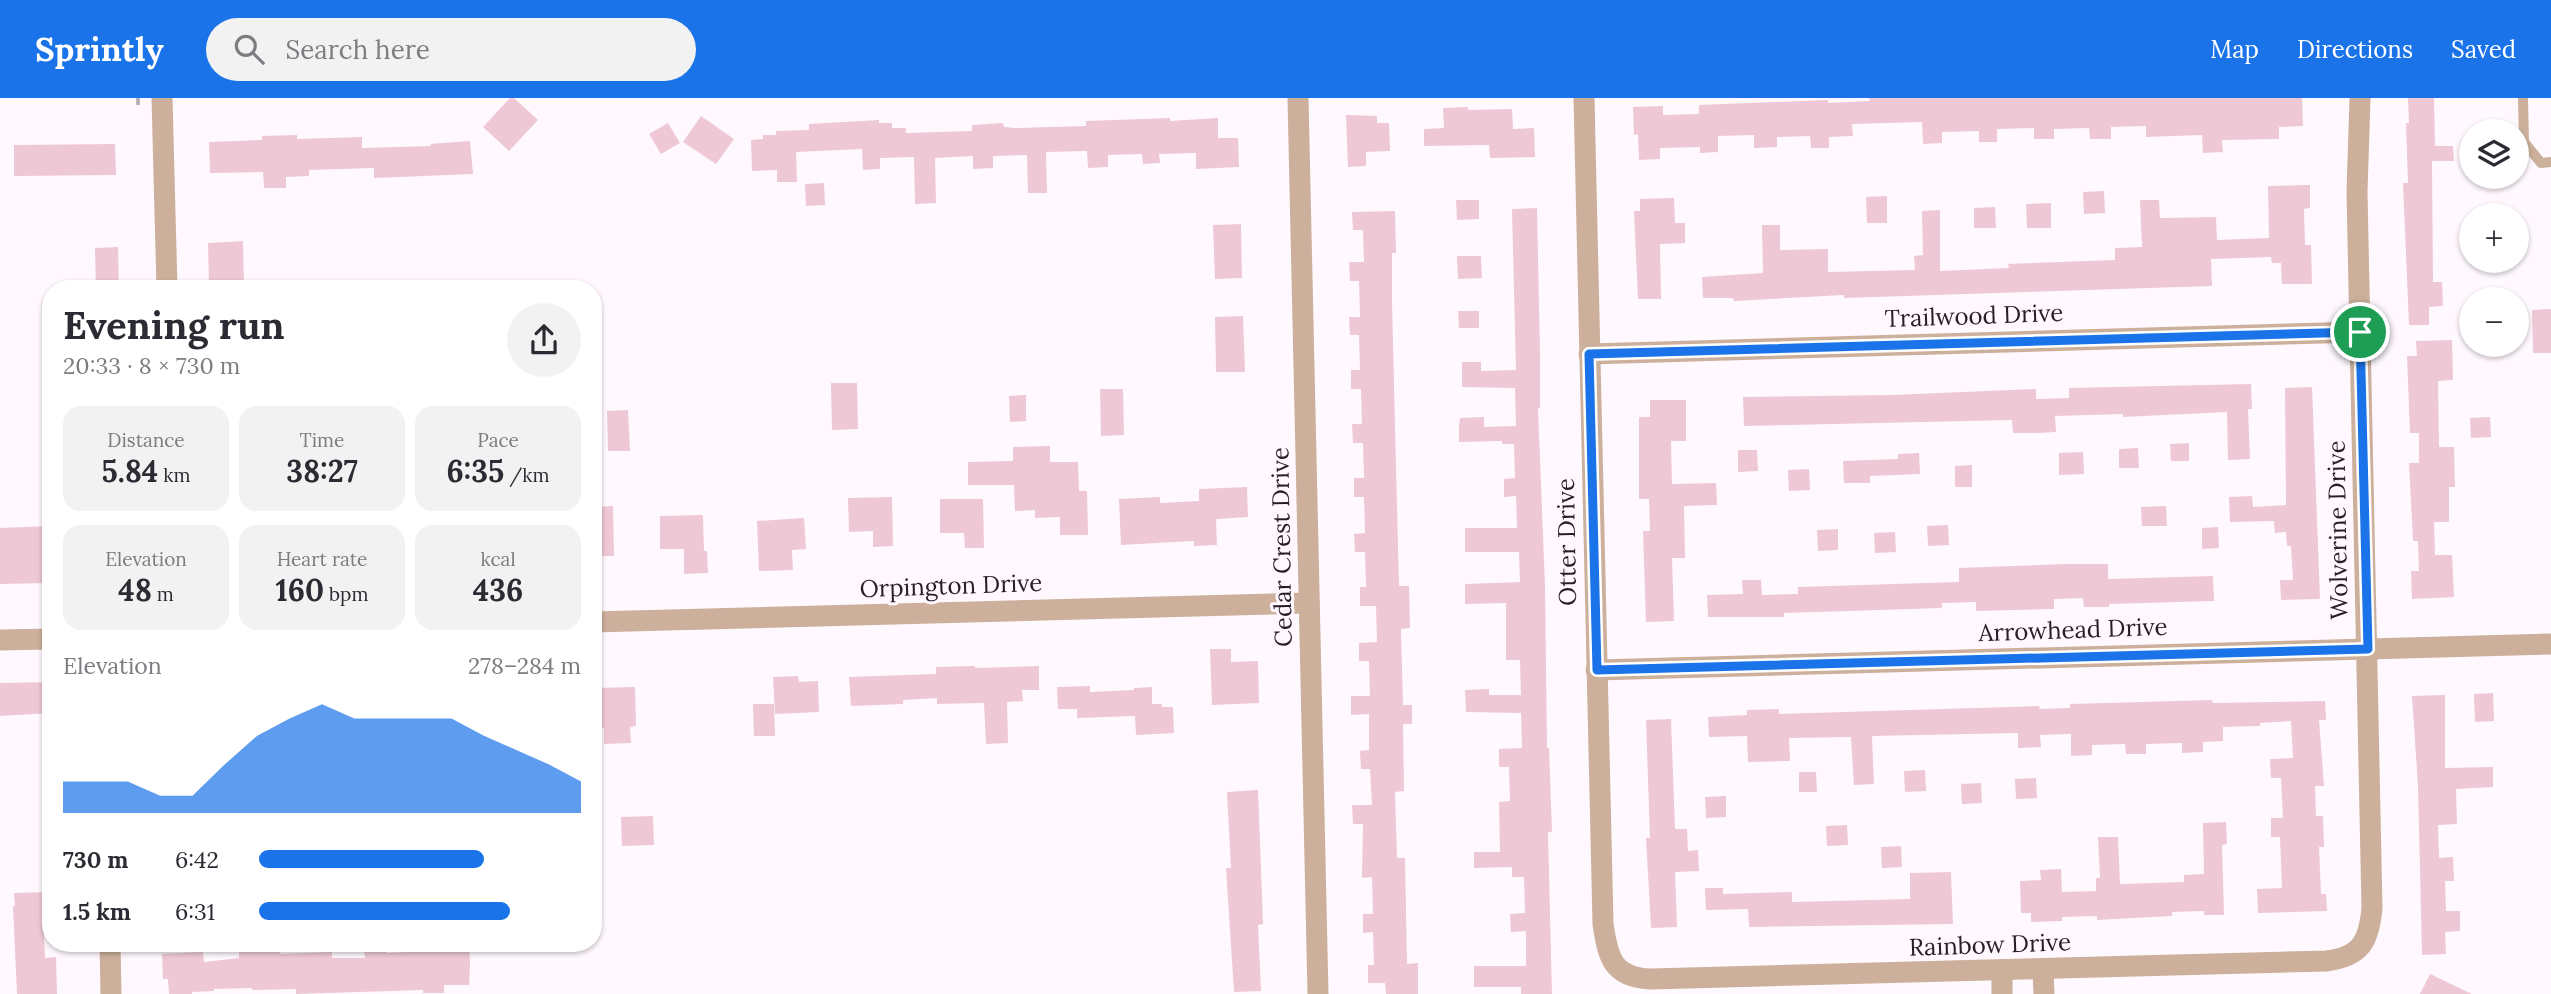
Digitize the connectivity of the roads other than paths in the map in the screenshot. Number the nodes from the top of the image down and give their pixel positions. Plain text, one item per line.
1 (162, 98) edge
2 (1298, 98) edge
3 (1584, 98) edge
4 (2360, 98) edge
5 (2523, 98) edge
6 (2551, 162) edge
7 (167, 280) edge
8 (2360, 332) junction
9 (1589, 354) junction
10 (1309, 603) junction
11 (602, 622) edge
12 (42, 639) edge
13 (0, 640) edge
14 (2551, 644) edge
15 (2368, 649) junction
16 (1597, 670) junction
17 (110, 952) edge
18 (2353, 954) joint
19 (2043, 970) junction
20 (2002, 972) junction
21 (1627, 976) joint
22 (111, 994) edge
23 (1318, 994) edge
24 (2002, 994) edge
25 (2043, 994) edge

1 - 7 street
2 - 10 street, Cedar Crest Drive
3 - 9 street, Otter Drive
4 - 8 street, Wolverine Drive
5 - 6 lane
8 - 9 street, Trailwood Drive
8 - 15 street, Wolverine Drive
9 - 16 street, Otter Drive
10 - 11 street, Orpington Drive
10 - 23 street, Cedar Crest Drive
12 - 13 street
14 - 15 street, Arrowhead Drive
15 - 16 street, Arrowhead Drive
15 - 18 street, Wolverine Drive
16 - 21 street, Otter Drive
17 - 22 street
18 - 19 street, Rainbow Drive
19 - 20 street, Rainbow Drive
19 - 25 street
20 - 21 street, Rainbow Drive
20 - 24 street

